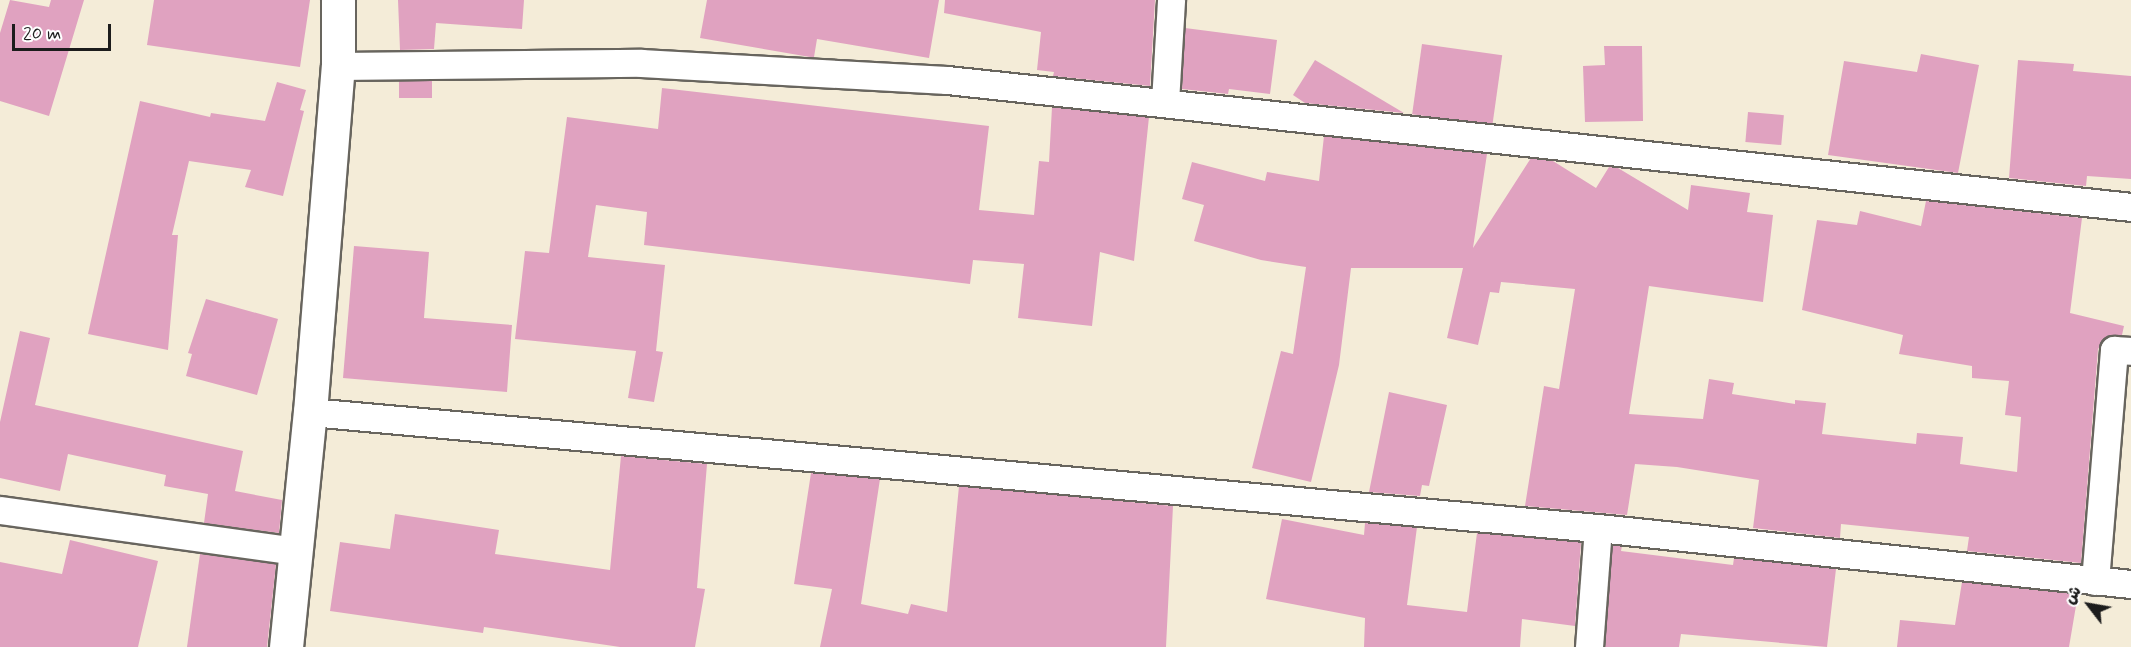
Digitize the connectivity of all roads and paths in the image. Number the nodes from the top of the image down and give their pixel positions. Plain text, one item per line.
1 (338, 0) edge
2 (1171, 0) edge
3 (338, 66) junction
4 (1165, 102) junction
5 (2131, 207) edge
6 (2131, 351) edge
7 (310, 412) junction
8 (0, 510) edge
9 (1598, 528) junction
10 (294, 552) junction
11 (2095, 581) junction
12 (2131, 584) edge
13 (286, 647) edge
14 (1589, 647) edge

1 - 3 street
2 - 4 street
3 - 4 street
3 - 7 street
4 - 5 street
6 - 11 street
7 - 9 street
7 - 10 street
8 - 10 street
9 - 11 street
9 - 14 street
10 - 13 street
11 - 12 street

